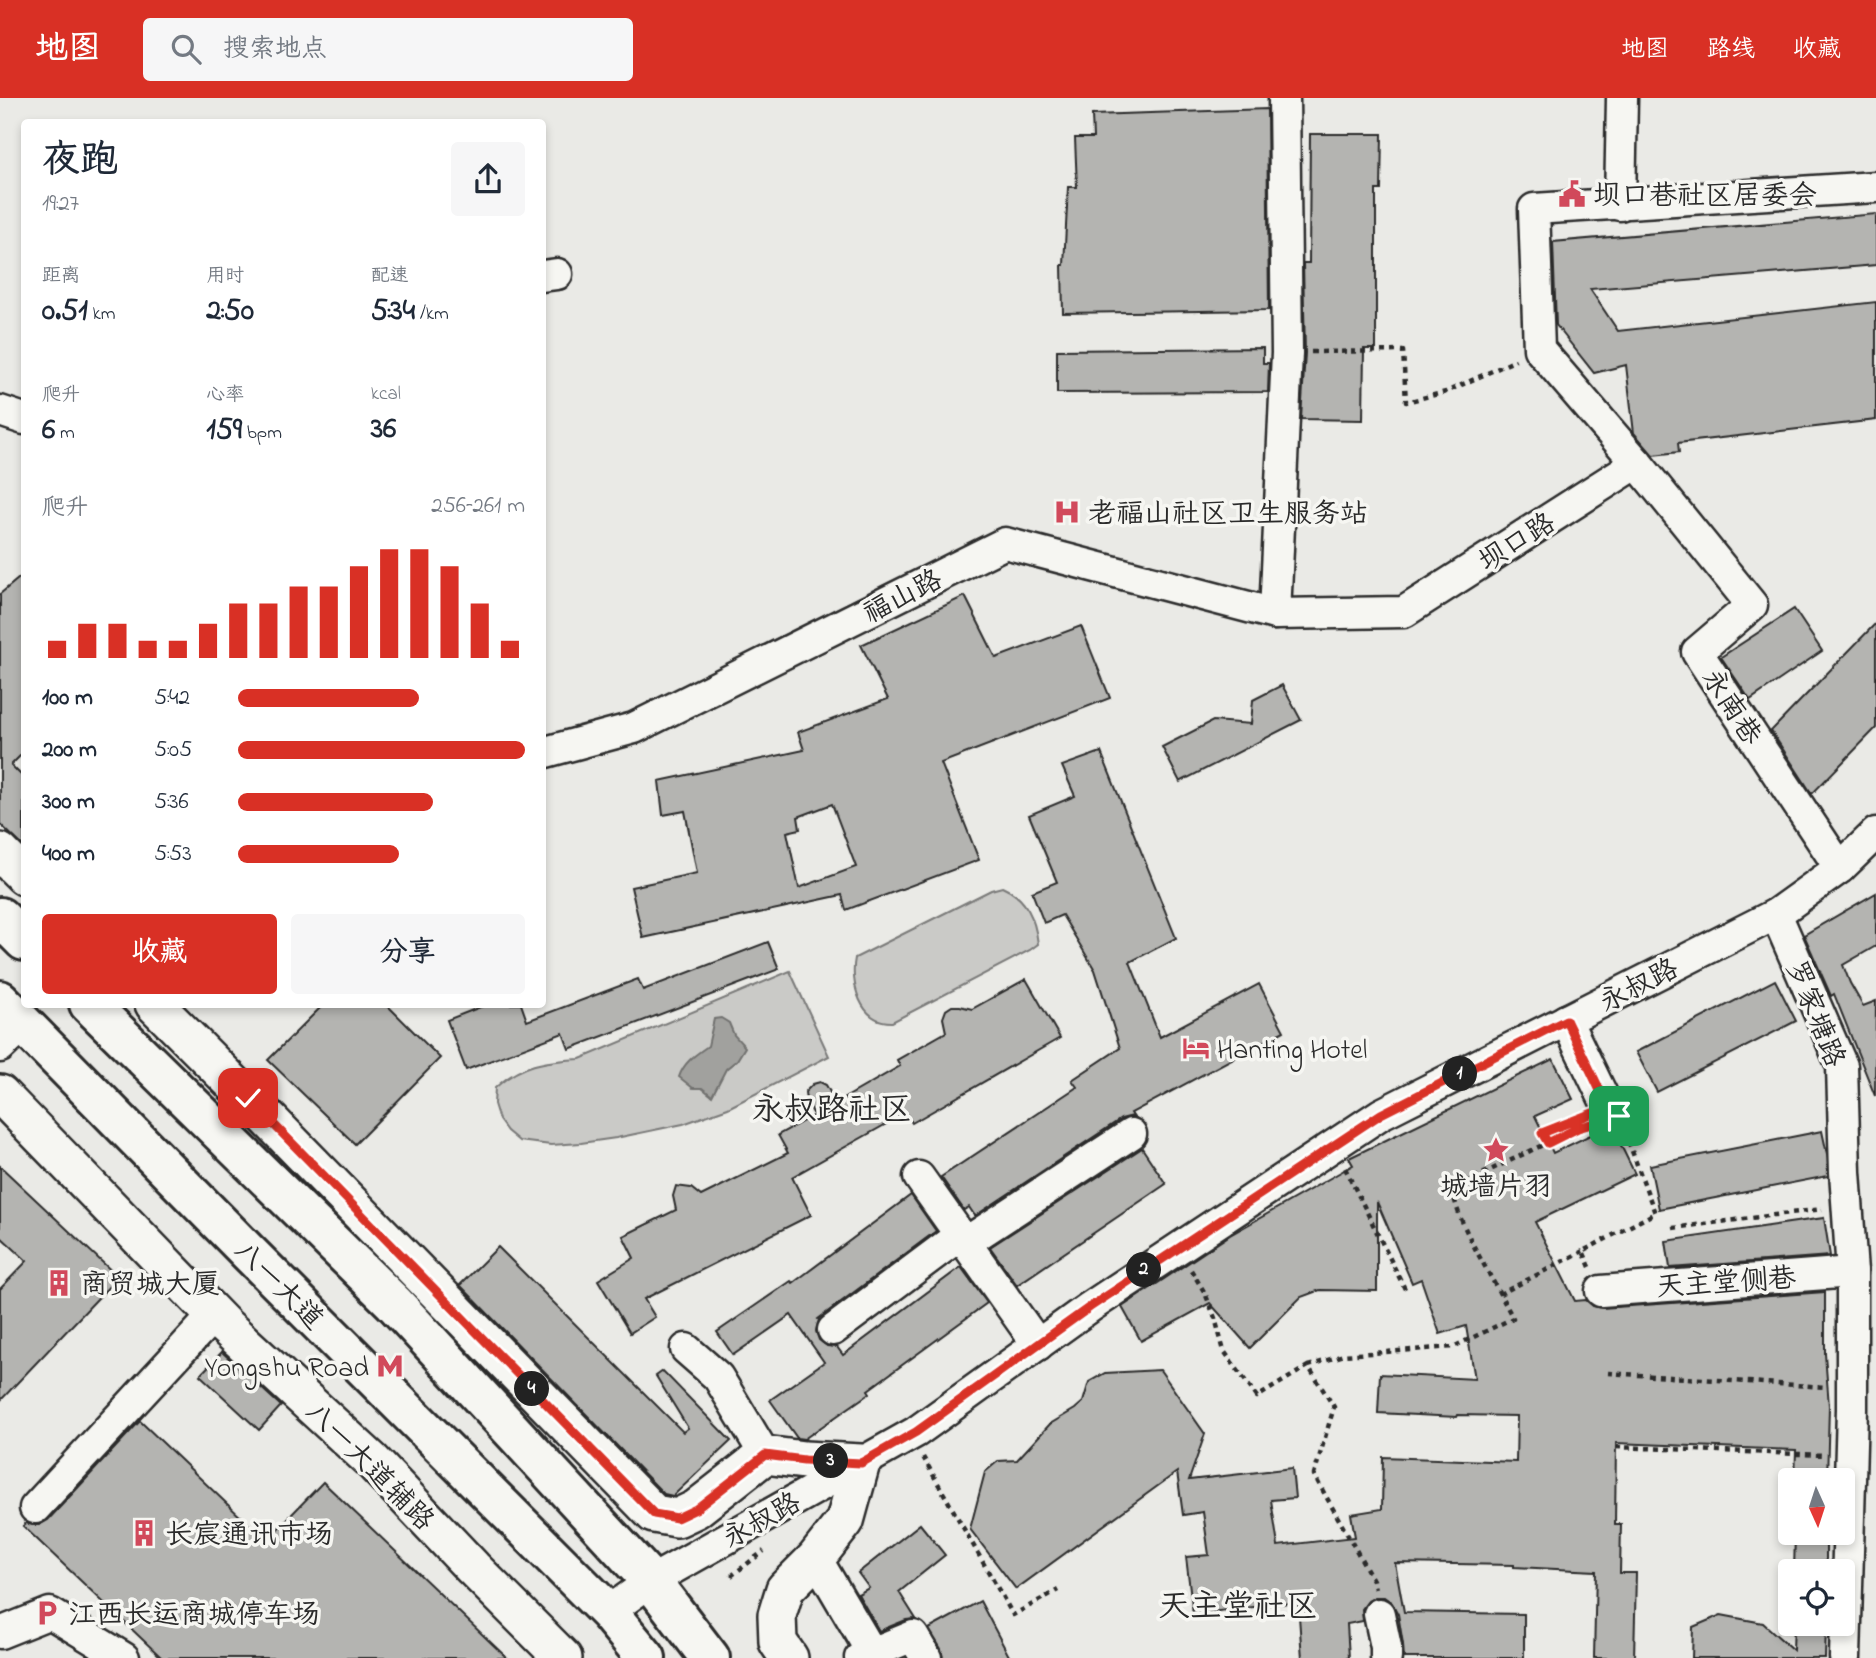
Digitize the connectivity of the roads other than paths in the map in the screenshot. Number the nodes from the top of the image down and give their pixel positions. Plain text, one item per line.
1 (1284, 98) edge
2 (1622, 98) edge
3 (1876, 187) edge
4 (1620, 205) junction
5 (0, 411) edge
6 (21, 418) edge
7 (1637, 463) junction
8 (1275, 614) junction
9 (546, 752) edge
10 (1876, 833) edge
11 (0, 852) edge
12 (1840, 868) junction
13 (21, 873) edge
14 (1776, 914) junction
15 (0, 917) edge
16 (21, 938) edge
17 (93, 1008) edge
18 (158, 1008) edge
19 (1566, 1020) junction
20 (8, 1024) edge
21 (0, 1094) edge
22 (1608, 1115) road end
23 (1131, 1134) dead end
24 (919, 1177) dead end
25 (963, 1239) junction
26 (1852, 1272) junction
27 (1601, 1291) road end
28 (214, 1315) junction
29 (833, 1330) dead end
30 (1038, 1345) junction
31 (686, 1349) dead end
32 (1860, 1402) edge
33 (765, 1455) junction
34 (861, 1463) junction
35 (35, 1508) dead end
36 (816, 1558) junction
37 (651, 1581) junction
38 (608, 1612) junction
39 (1379, 1614) road end
40 (0, 1633) edge
41 (866, 1656) edge
42 (124, 1658) edge
43 (562, 1658) edge
44 (646, 1658) edge
45 (710, 1658) edge
46 (789, 1658) edge
47 (926, 1658) edge
48 (1386, 1658) edge
49 (1845, 1658) edge

1 - 8 street
2 - 4 street
3 - 4 street
4 - 7 street
5 - 6 street
7 - 8 street, 坝口路
7 - 12 street, 永南巷
8 - 9 street, 福山路
10 - 12 street, 永叔路
11 - 13 main road
12 - 14 street, 永叔路
14 - 19 street, 永叔路
14 - 26 street, 罗家塘路
15 - 16 highway
17 - 37 highway
18 - 33 main road
19 - 22 street
19 - 30 street, 永叔路
20 - 38 highway, 八一大道
21 - 28 main road, 八一大道辅路
23 - 25 street
24 - 25 street
25 - 29 street
25 - 30 street
26 - 27 street, 天主堂侧巷
26 - 32 street, 罗家塘路
28 - 35 street
28 - 43 main road, 八一大道辅路
30 - 34 street, 永叔路
31 - 33 street
32 - 49 street, 罗家塘路
33 - 34 main road
34 - 36 main road
34 - 37 street, 永叔路
36 - 41 street
36 - 46 main road
37 - 38 street, 永叔路
37 - 45 highway
38 - 44 highway, 八一大道
39 - 48 street
40 - 42 street
41 - 47 street

